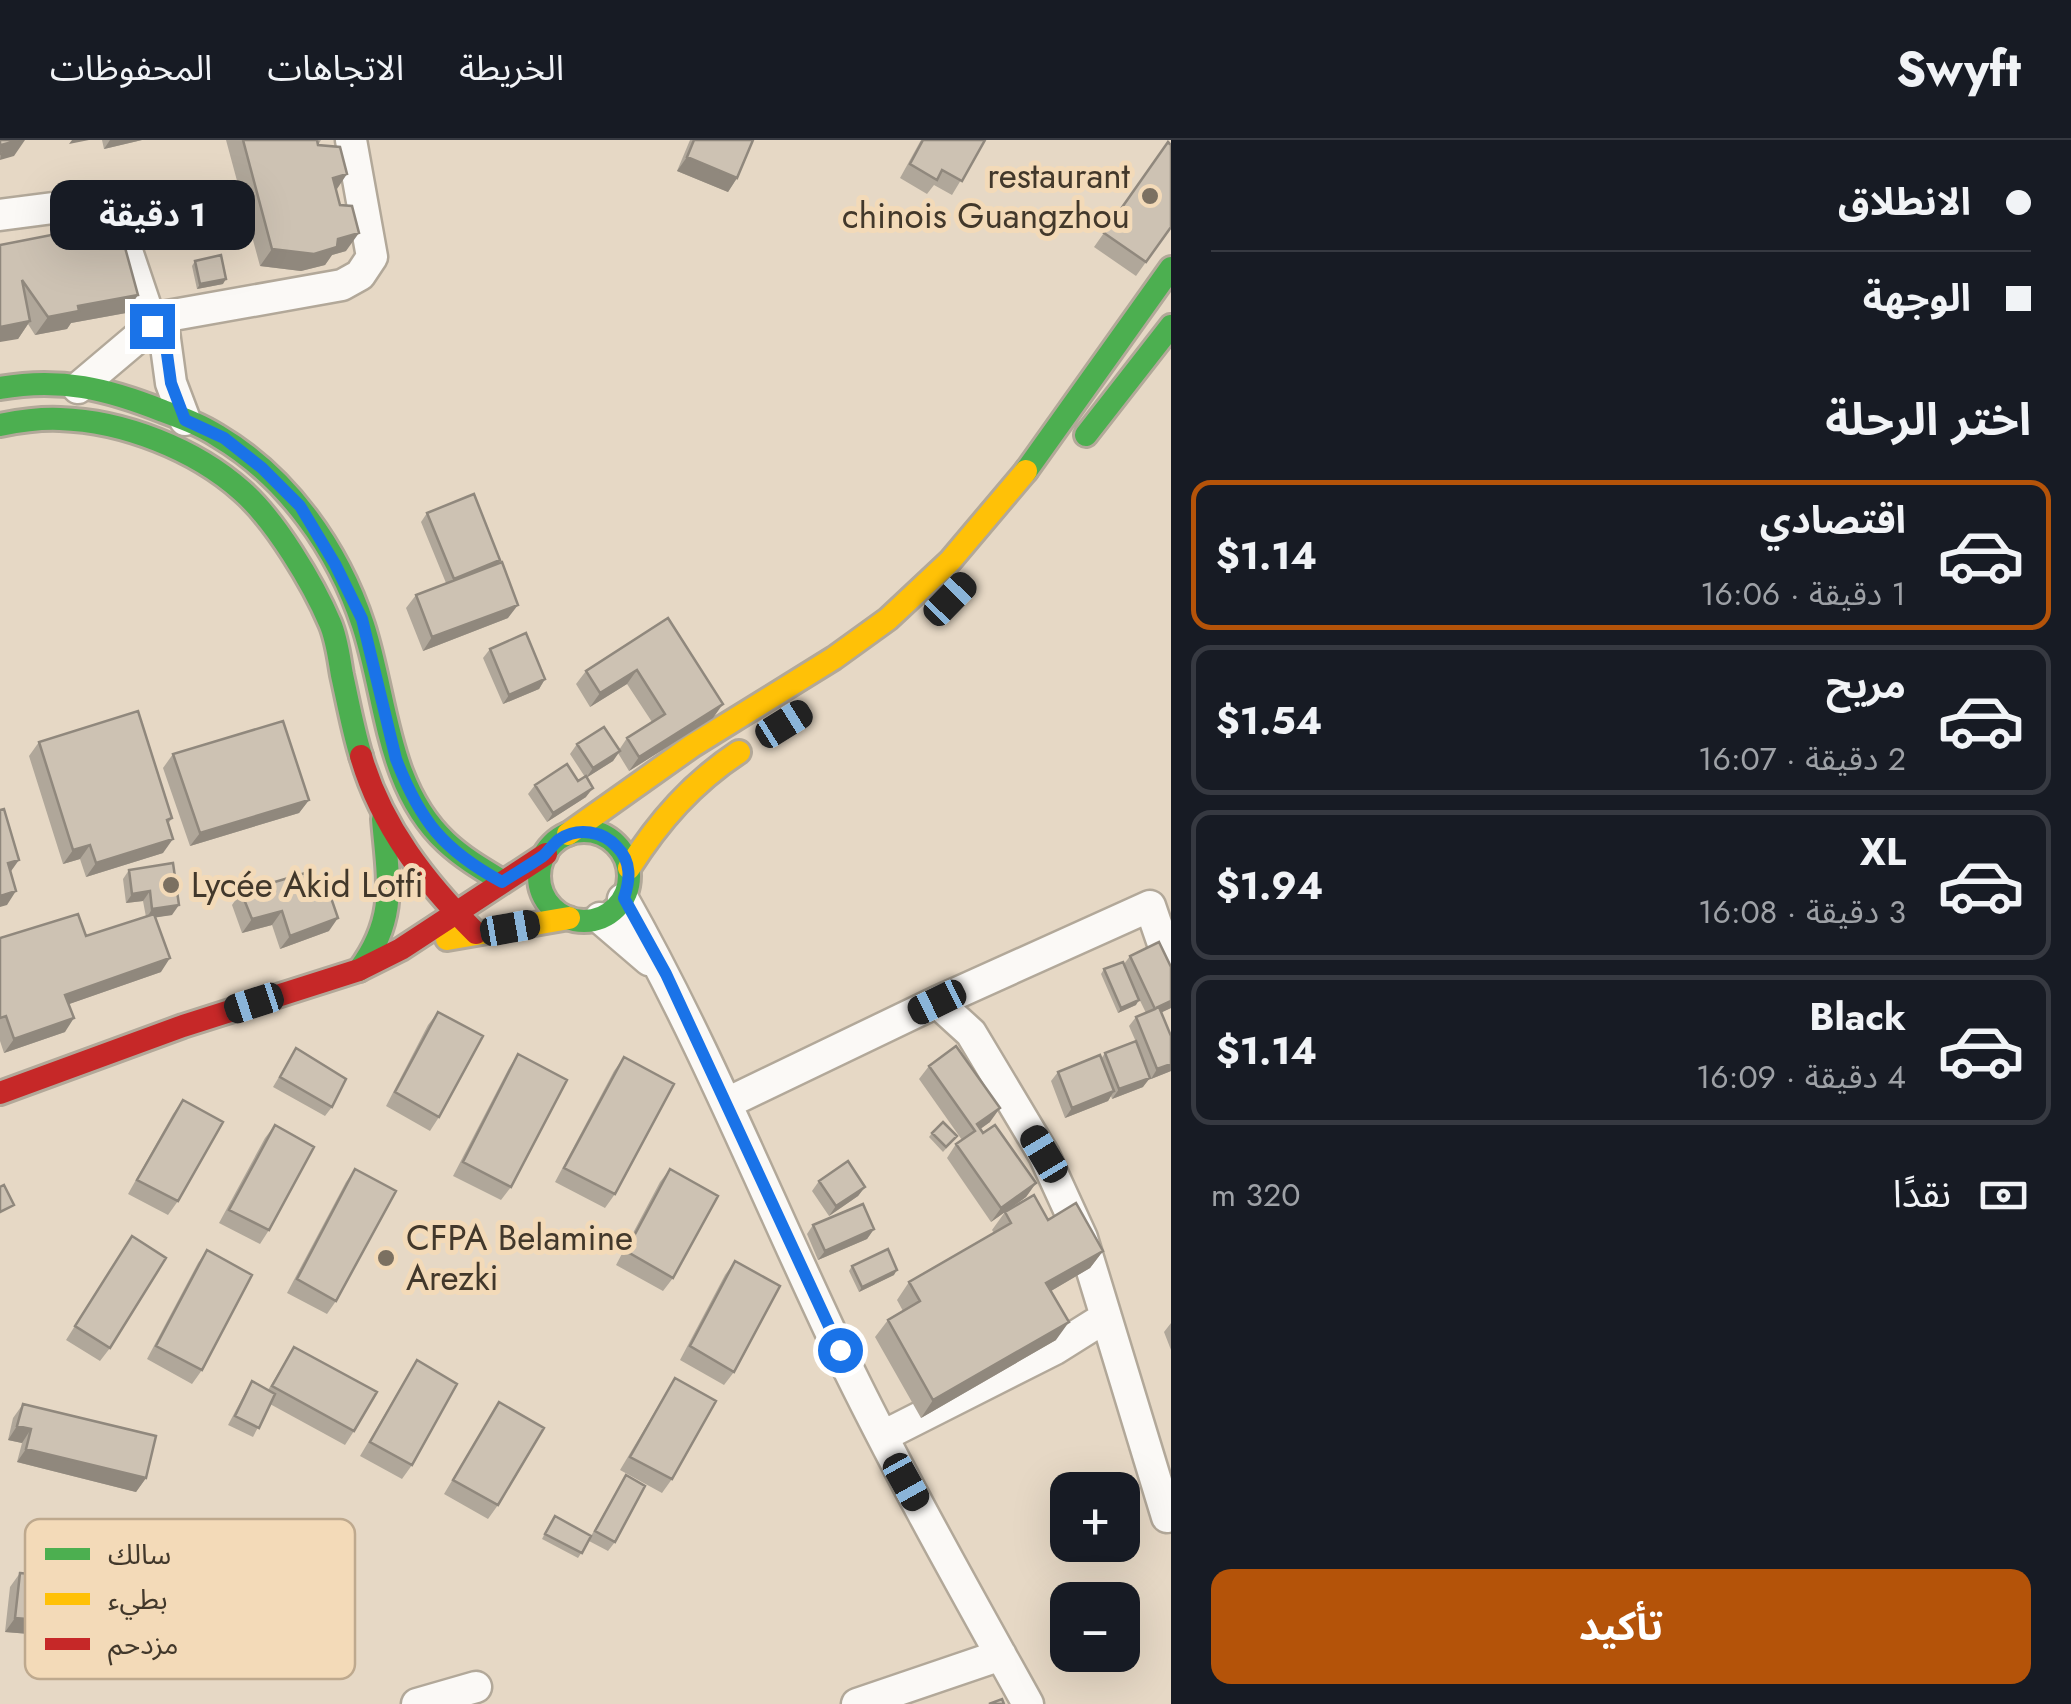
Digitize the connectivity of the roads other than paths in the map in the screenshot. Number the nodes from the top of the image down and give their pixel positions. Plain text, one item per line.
1 (351, 140) edge
2 (0, 215) edge
3 (1171, 268) edge
4 (157, 321) junction
5 (1171, 326) edge
6 (0, 388) edge
7 (78, 388) junction
8 (185, 420) junction
9 (0, 425) edge
10 (1075, 450) dead end
11 (752, 744) dead end
12 (382, 812) junction
13 (568, 834) junction
14 (546, 854) junction
15 (502, 882) junction
16 (626, 883) junction
17 (455, 913) junction
18 (569, 918) junction
19 (600, 918) junction
20 (476, 933) junction
21 (401, 949) junction
22 (1171, 967) edge
23 (359, 970) junction
24 (666, 974) junction
25 (937, 1002) junction
26 (0, 1093) edge
27 (727, 1103) junction
28 (1106, 1317) junction
29 (883, 1436) junction
30 (1166, 1517) dead end
31 (1001, 1655) junction
32 (476, 1687) dead end
33 (416, 1704) edge
34 (857, 1704) edge
35 (1028, 1704) edge

1 - 4 street
2 - 4 street
3 - 13 main road
4 - 7 street
4 - 8 street
5 - 10 main road
6 - 7 main road
7 - 8 main road
8 - 15 main road
9 - 12 main road
11 - 16 main road
12 - 17 main road
12 - 23 main road
13 - 14 main road
13 - 16 main road
14 - 15 main road
14 - 18 main road
15 - 17 main road
16 - 19 main road
16 - 24 street
17 - 20 main road
17 - 21 main road
18 - 19 main road
18 - 20 main road
19 - 24 street
20 - 21 main road
21 - 23 main road
22 - 25 street
23 - 26 main road
24 - 27 street
25 - 27 street
25 - 28 street
27 - 29 street
28 - 29 street
28 - 30 street
29 - 31 street
31 - 34 street
31 - 35 street
32 - 33 street

